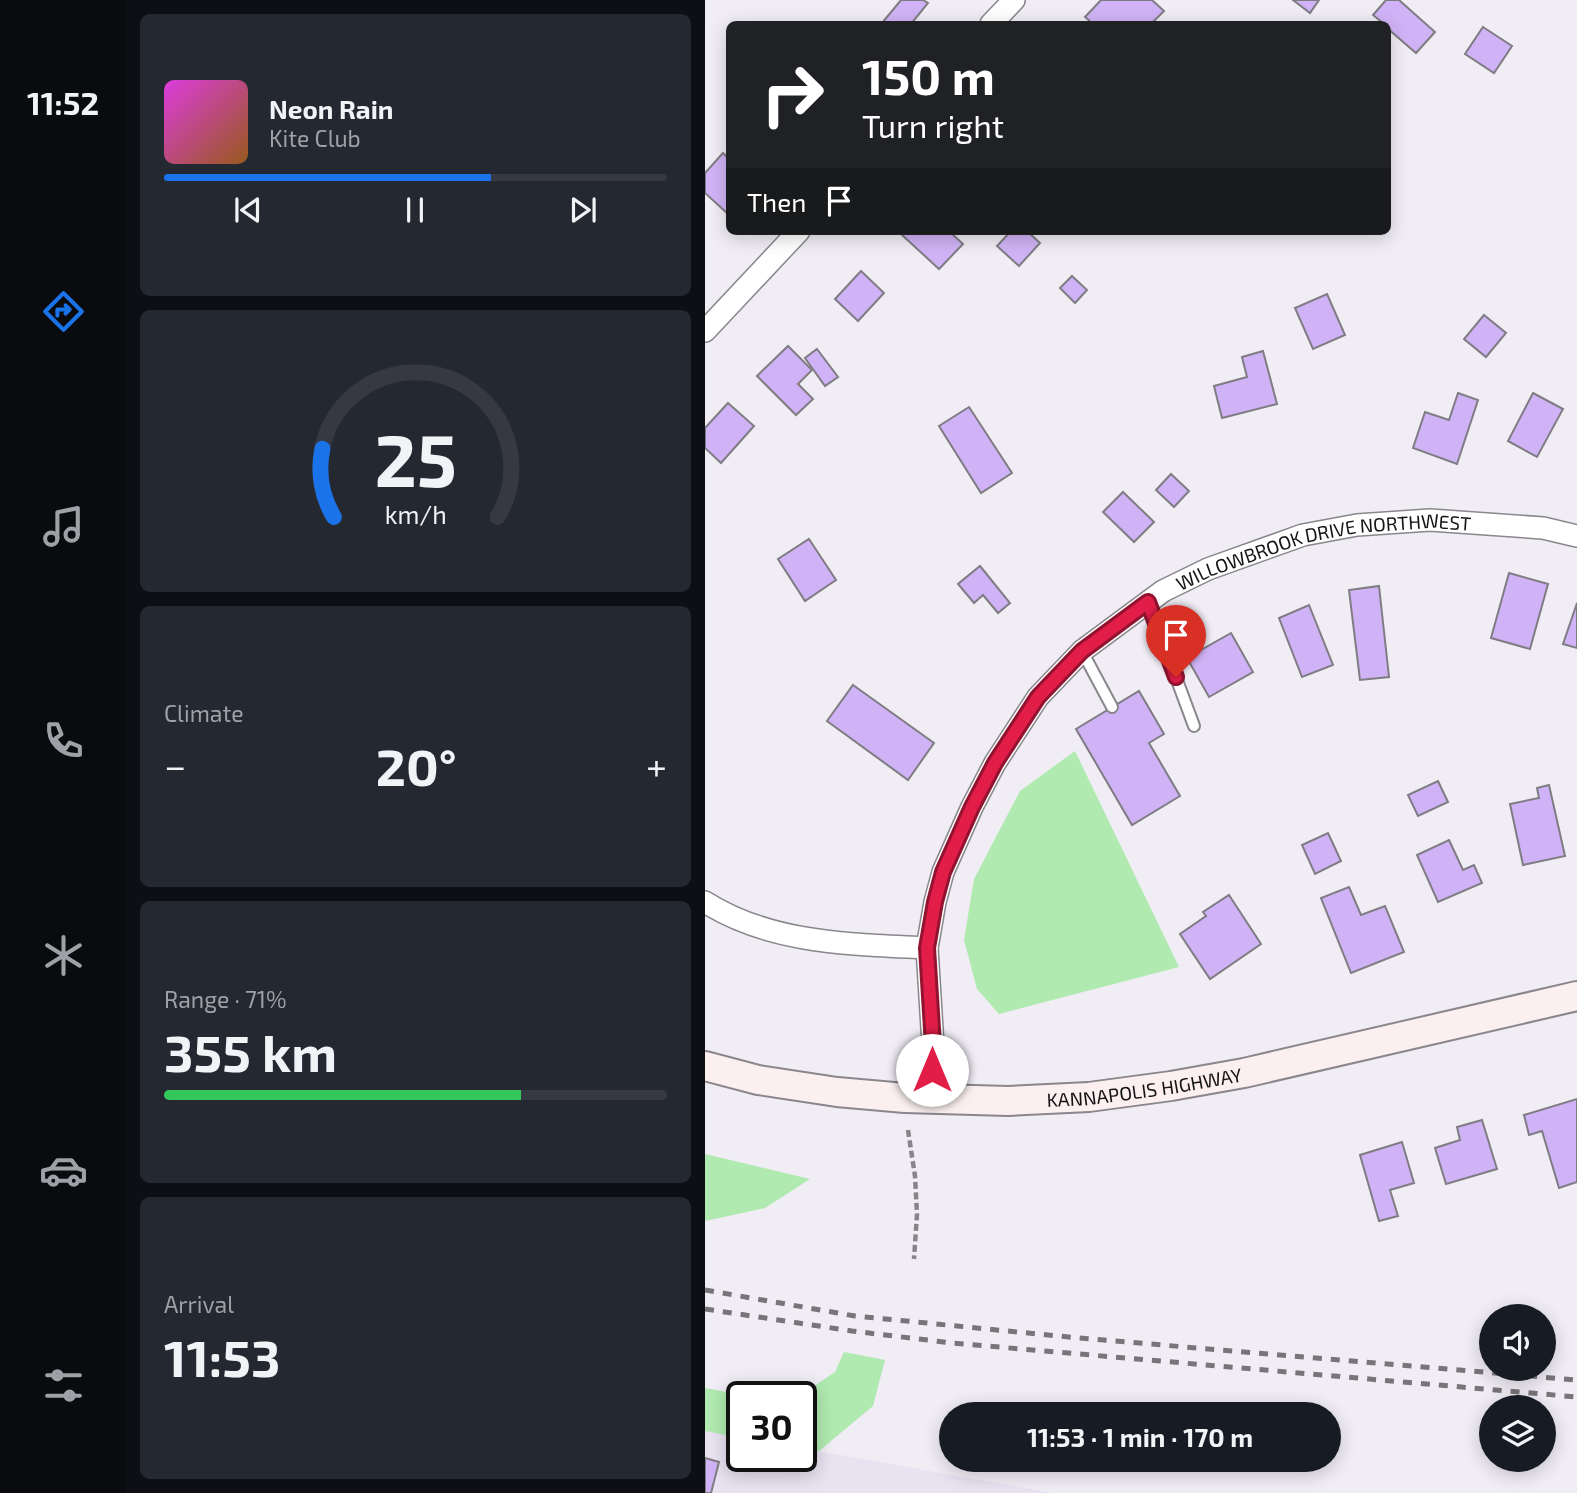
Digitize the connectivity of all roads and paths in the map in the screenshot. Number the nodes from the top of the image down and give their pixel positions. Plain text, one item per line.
1 (1014, 0) edge
2 (994, 21) edge
3 (795, 235) edge
4 (705, 331) edge
5 (1577, 536) edge
6 (1148, 602) junction
7 (1082, 651) junction
8 (1112, 707) dead end
9 (1194, 726) dead end
10 (705, 902) edge
11 (927, 948) junction
12 (1577, 996) edge
13 (705, 1066) edge
14 (931, 1099) junction
15 (908, 1130) dead end
16 (914, 1259) dead end

1 - 2 street
3 - 4 street
5 - 6 street, WILLOWBROOK DRIVE NORTHWEST
6 - 7 street, WILLOWBROOK DRIVE NORTHWEST
6 - 9 lane
7 - 8 lane
7 - 11 street, WILLOWBROOK DRIVE NORTHWEST
10 - 11 street
11 - 14 street, WILLOWBROOK DRIVE NORTHWEST
12 - 14 main road, KANNAPOLIS HIGHWAY
13 - 14 main road, KANNAPOLIS HIGHWAY
15 - 16 path

